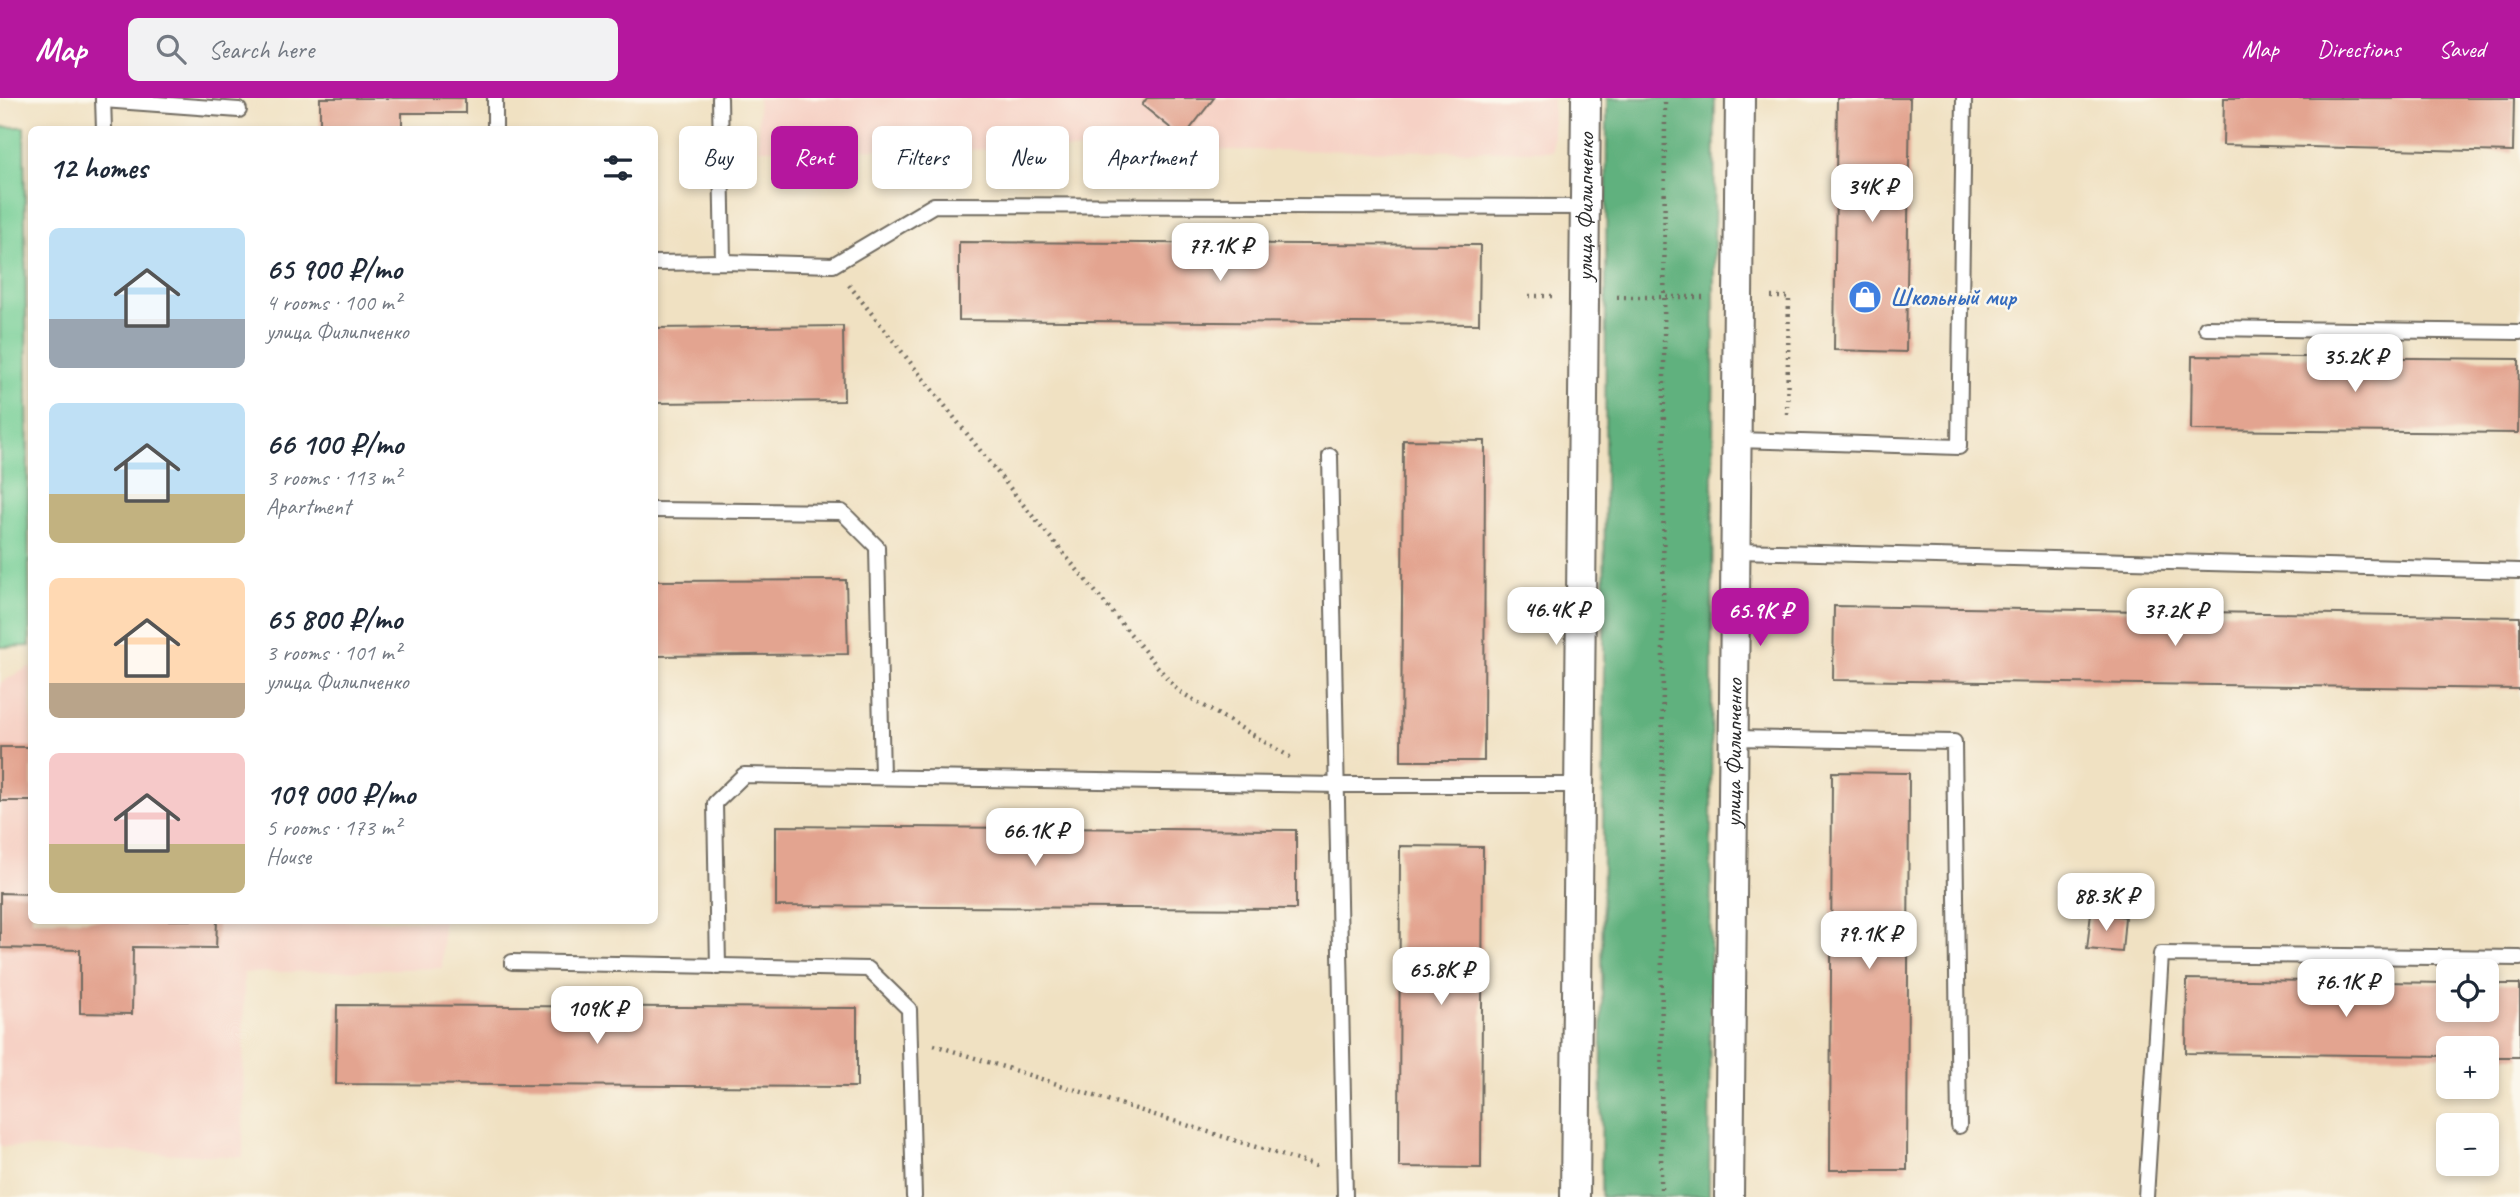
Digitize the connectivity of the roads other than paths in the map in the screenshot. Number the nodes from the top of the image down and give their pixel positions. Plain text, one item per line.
1 (495, 98) edge
2 (720, 98) edge
3 (1586, 98) edge
4 (1740, 98) edge
5 (1964, 98) edge
6 (103, 99) edge
7 (239, 110) dead end
8 (104, 126) edge
9 (495, 126) edge
10 (1585, 207) junction
11 (723, 262) junction
12 (658, 263) edge
13 (2206, 328) dead end
14 (2520, 332) edge
15 (1737, 440) junction
16 (1330, 456) dead end
17 (658, 510) edge
18 (1736, 551) junction
19 (2520, 571) edge
20 (1734, 738) junction
21 (882, 777) junction
22 (1339, 785) junction
23 (1579, 785) junction
24 (2520, 958) edge
25 (512, 962) dead end
26 (718, 967) junction
27 (1959, 1126) dead end
28 (914, 1197) edge
29 (1345, 1197) edge
30 (1575, 1197) edge
31 (1729, 1197) edge
32 (2146, 1197) edge

1 - 9 lane
2 - 11 lane
3 - 10 street, улица Филипченко
4 - 15 street, улица Филипченко
5 - 15 lane
6 - 7 lane
6 - 8 lane
10 - 11 lane
10 - 23 street, улица Филипченко
11 - 12 lane
13 - 14 lane
15 - 18 street, улица Филипченко
16 - 22 lane
17 - 21 lane
18 - 19 lane
18 - 20 street, улица Филипченко
20 - 27 lane
20 - 31 street, улица Филипченко
21 - 22 lane
21 - 26 lane
22 - 23 lane
22 - 29 lane
23 - 30 street, улица Филипченко
24 - 32 lane
25 - 26 lane
26 - 28 lane

